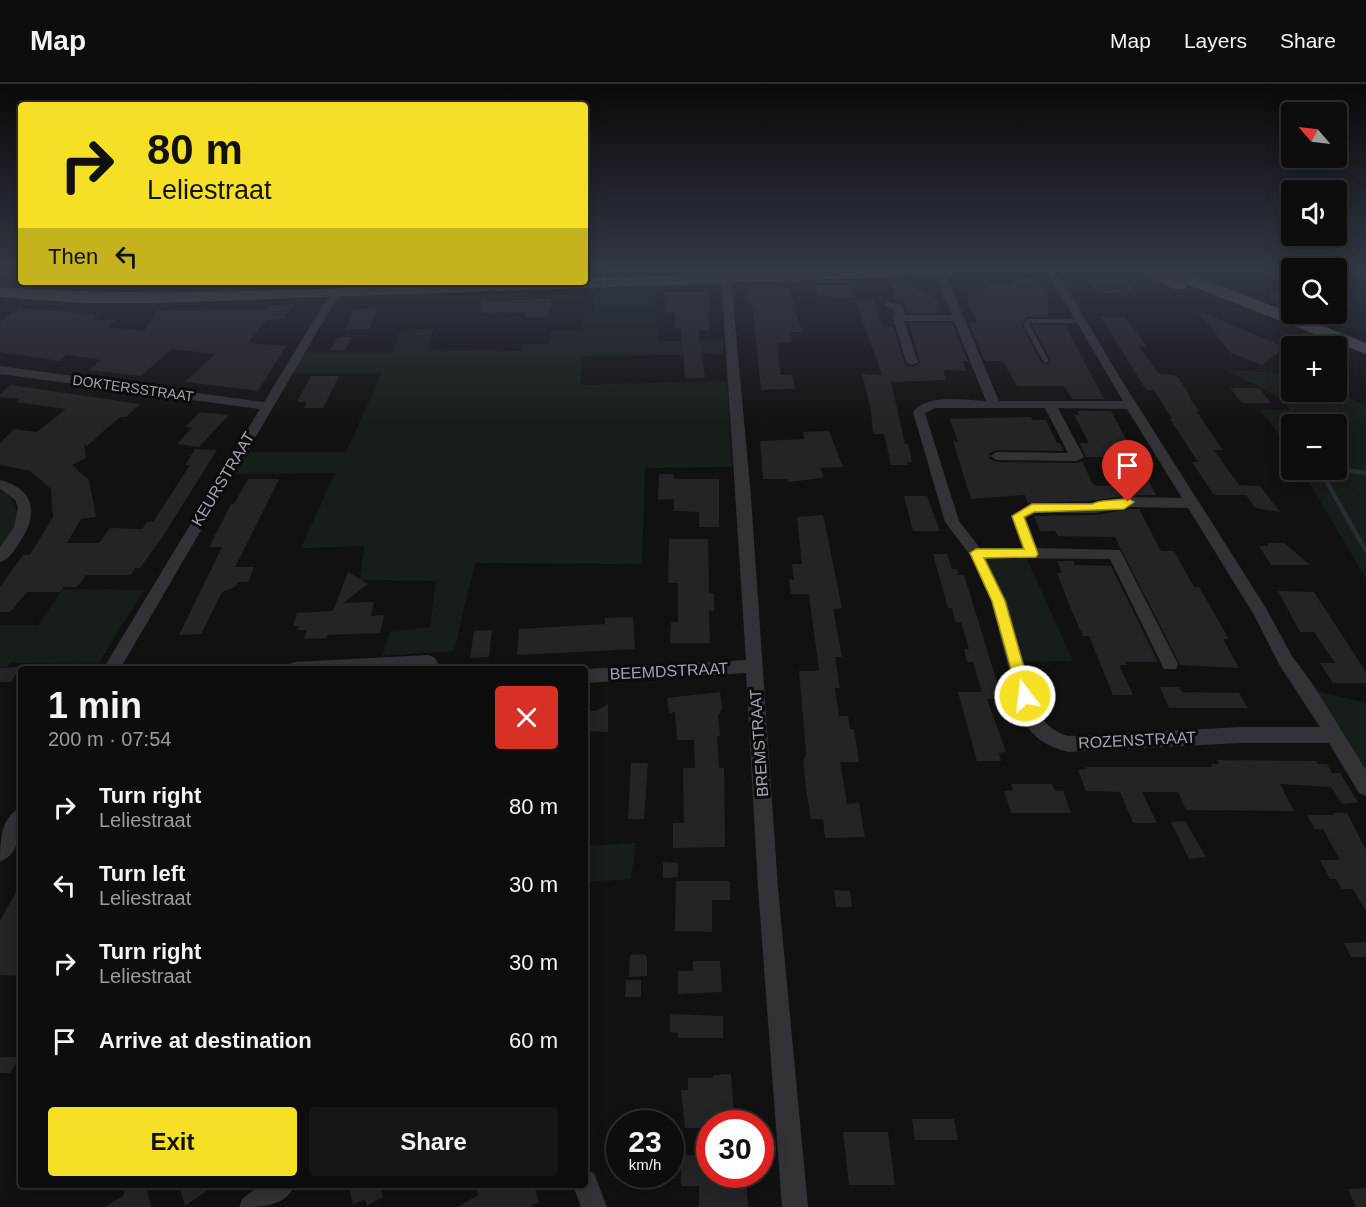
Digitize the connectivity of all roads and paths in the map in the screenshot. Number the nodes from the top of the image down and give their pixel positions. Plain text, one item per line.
1 (318, 322) edge
2 (730, 322) edge
3 (899, 322) edge
4 (961, 322) edge
5 (1027, 322) edge
6 (1083, 322) edge
7 (1272, 322) edge
8 (1299, 322) edge
9 (1306, 336) edge
10 (1366, 349) edge
11 (1347, 353) edge
12 (1046, 361) dead end
13 (1366, 361) edge
14 (912, 362) dead end
15 (0, 370) edge
16 (994, 404) junction
17 (1050, 405) junction
18 (1133, 405) junction
19 (267, 406) junction
20 (997, 456) dead end
21 (0, 484) edge
22 (1193, 503) junction
23 (976, 553) junction
24 (1032, 554) junction
25 (0, 557) edge
26 (1170, 664) dead end
27 (113, 666) edge
28 (352, 666) edge
29 (431, 666) edge
30 (754, 666) junction
31 (588, 676) edge
32 (1334, 735) junction
33 (1366, 787) edge
34 (18, 823) edge
35 (0, 852) edge
36 (278, 1188) edge
37 (587, 1188) edge
38 (252, 1207) edge
39 (594, 1207) edge
40 (795, 1207) edge

1 - 19 street, KEURSTRAAT
2 - 30 street, BREMSTRAAT
3 - 14 street
4 - 16 street
5 - 12 lane
6 - 18 street
7 - 9 main road
8 - 10 main road
11 - 13 main road
15 - 19 street, DOKTERSSTRAAT
16 - 17 street, ROZENSTRAAT
16 - 23 street, ROZENSTRAAT
17 - 18 street, ROZENSTRAAT
17 - 20 street
18 - 22 street
19 - 27 street, KEURSTRAAT
21 - 25 street
22 - 24 street
22 - 32 street
23 - 24 street
23 - 32 street, ROZENSTRAAT
24 - 26 street
28 - 29 street
30 - 31 street, BEEMDSTRAAT
30 - 40 street, BREMSTRAAT
32 - 33 street
34 - 35 street
36 - 38 street
37 - 39 street

